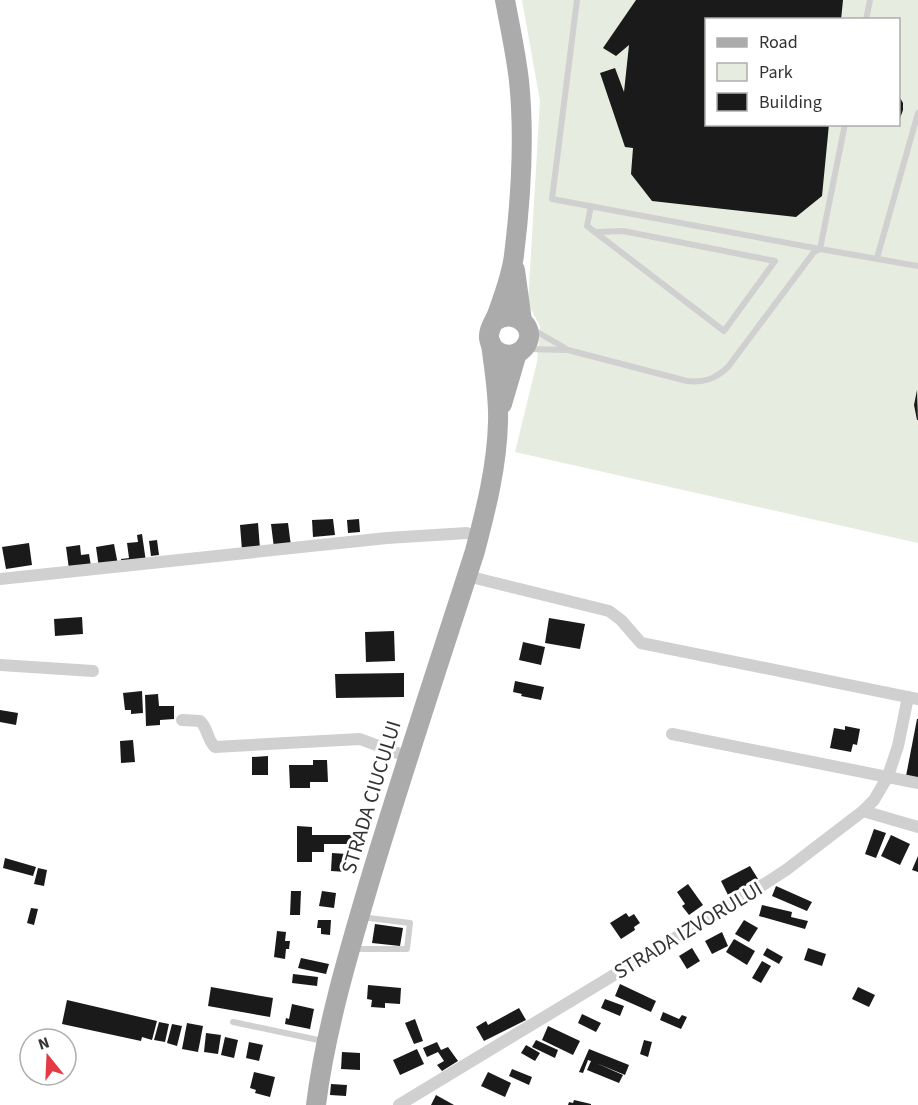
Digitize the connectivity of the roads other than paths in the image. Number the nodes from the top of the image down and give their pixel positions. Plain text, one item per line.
1 (506, 0) edge
2 (577, 0) edge
3 (870, 0) edge
4 (866, 18) edge
5 (918, 113) edge
6 (845, 126) edge
7 (591, 206) junction
8 (597, 232) junction
9 (820, 249) junction
10 (877, 258) junction
11 (514, 259) junction
12 (918, 266) edge
13 (495, 321) junction
14 (524, 323) junction
15 (490, 343) junction
16 (568, 350) junction
17 (520, 351) junction
18 (498, 422) junction
19 (474, 529) junction
20 (467, 576) junction
21 (0, 579) edge
22 (0, 665) edge
23 (93, 671) dead end
24 (913, 698) edge
25 (182, 720) dead end
26 (672, 734) dead end
27 (408, 757) junction
28 (888, 776) junction
29 (918, 783) edge
30 (863, 811) junction
31 (918, 827) edge
32 (359, 917) junction
33 (350, 949) junction
34 (233, 1022) dead end
35 (328, 1042) junction
36 (317, 1096) edge
37 (307, 1105) edge
38 (399, 1105) edge

1 - 11 main road
2 - 7 lane
3 - 4 lane
5 - 10 lane
6 - 9 lane
7 - 8 lane
7 - 9 lane
8 - 8 lane
9 - 10 lane
9 - 16 lane
10 - 12 lane
11 - 13 main road
11 - 14 main road
13 - 14 main road
13 - 15 main road
14 - 16 lane
14 - 17 main road
15 - 17 main road
15 - 18 main road
16 - 17 lane
17 - 18 main road
18 - 19 main road, STRADA CIUCULUI
19 - 20 main road, STRADA CIUCULUI
19 - 21 street
20 - 24 street
20 - 27 main road, STRADA CIUCULUI
22 - 23 street
24 - 28 street, STRADA IZVORULUI
25 - 27 street
26 - 28 street
27 - 32 main road, STRADA CIUCULUI
28 - 29 street
28 - 30 street, STRADA IZVORULUI
30 - 31 street
30 - 38 street, STRADA IZVORULUI
32 - 33 main road, STRADA CIUCULUI
32 - 33 lane
33 - 35 main road, STRADA CIUCULUI
34 - 35 lane
35 - 36 main road, STRADA CIUCULUI
36 - 37 main road, STRADA CIUCULUI

